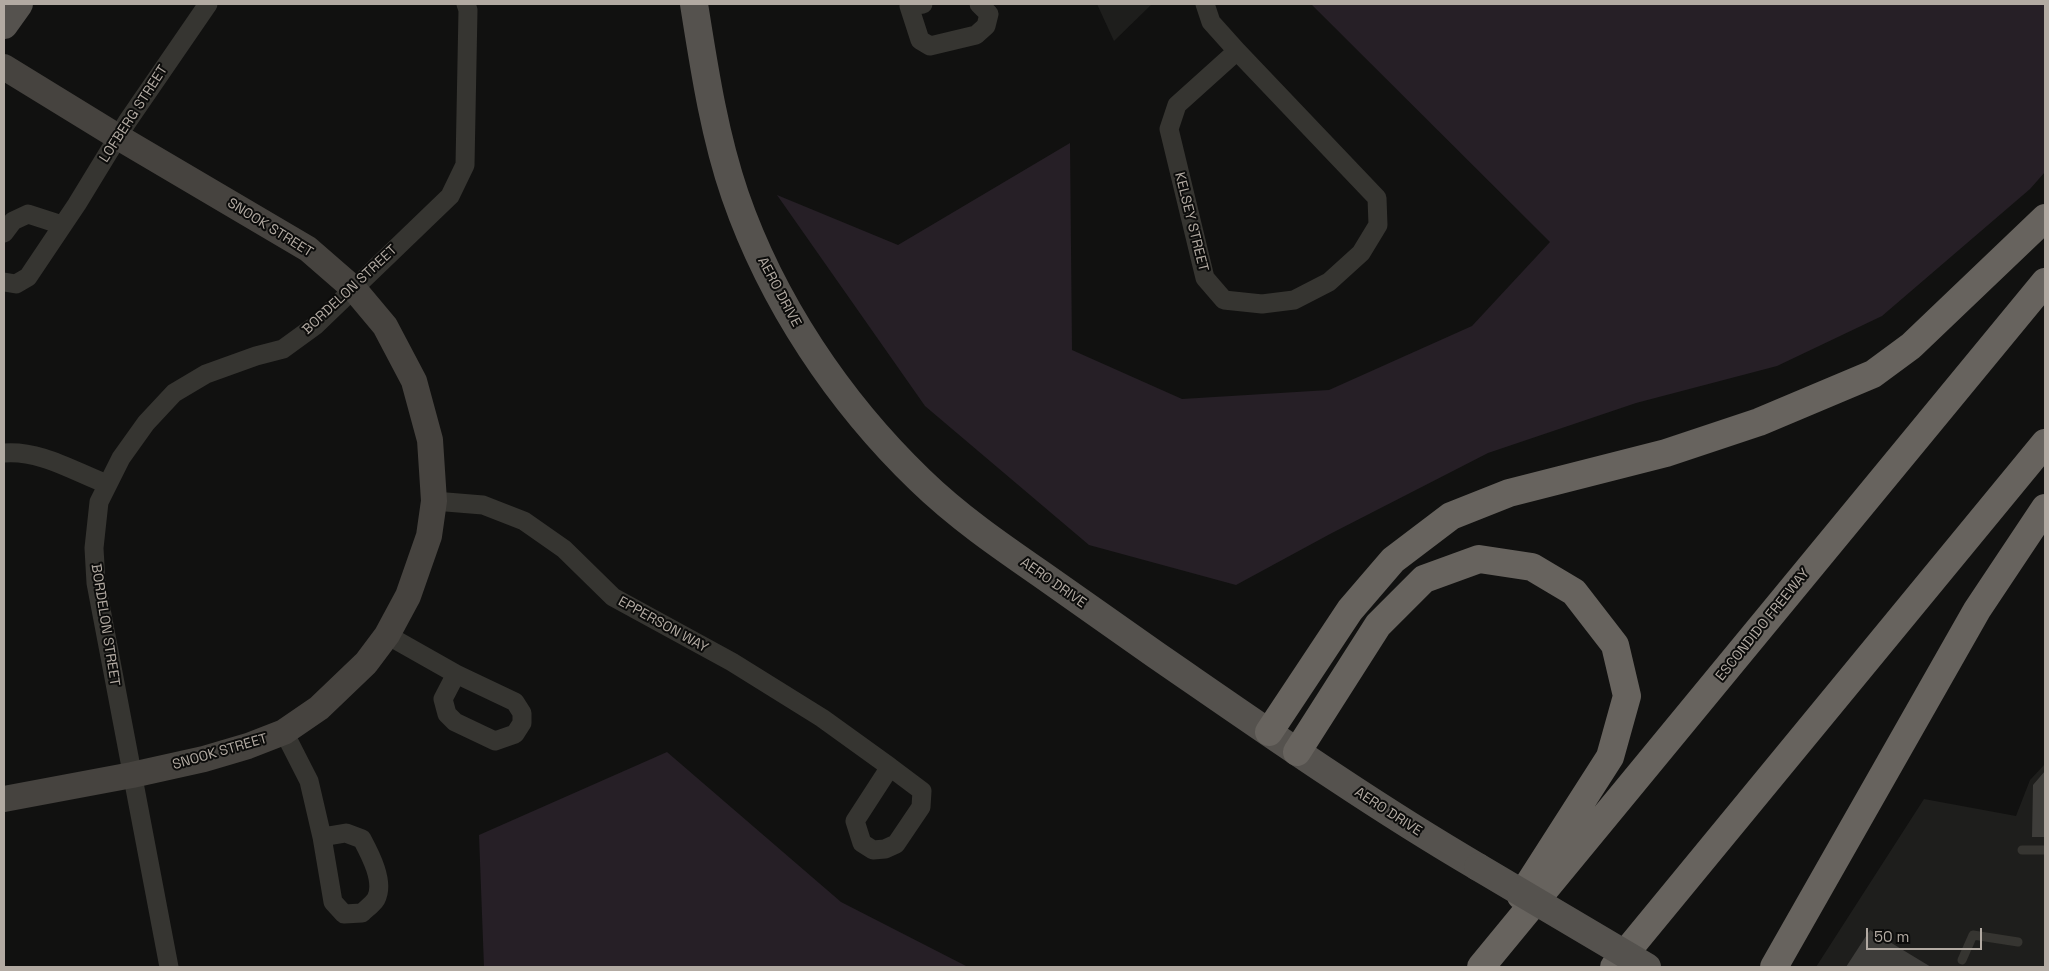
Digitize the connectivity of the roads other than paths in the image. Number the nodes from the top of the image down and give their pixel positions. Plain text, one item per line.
1 (19, 4) edge
2 (208, 4) edge
3 (466, 4) edge
4 (694, 4) edge
5 (979, 4) edge
6 (1205, 4) edge
7 (913, 5) edge
8 (4, 25) edge
9 (1237, 51) junction
10 (4, 68) edge
11 (118, 137) junction
12 (2045, 218) edge
13 (62, 225) junction
14 (4, 233) edge
15 (4, 282) edge
16 (2045, 282) edge
17 (354, 289) junction
18 (2045, 443) edge
19 (4, 453) edge
20 (107, 484) junction
21 (434, 501) junction
22 (2045, 508) edge
23 (387, 634) junction
24 (456, 674) dead end
25 (284, 732) junction
26 (1269, 732) junction
27 (1297, 752) junction
28 (890, 767) dead end
29 (132, 775) junction
30 (4, 799) edge
31 (322, 837) dead end
32 (2022, 850) dead end
33 (2045, 850) edge
34 (2018, 942) dead end
35 (1962, 960) dead end
36 (169, 967) edge
37 (1479, 967) edge
38 (1614, 967) edge
39 (1647, 967) edge
40 (1774, 967) edge

1 - 8 main road
2 - 11 street, LOFBERG STREET
3 - 17 street, BORDELON STREET
4 - 26 main road, AERO DRIVE
5 - 7 street
6 - 9 street, KELSEY STREET
9 - 9 street, KELSEY STREET
10 - 11 street, SNOOK STREET
11 - 13 street, LOFBERG STREET
11 - 17 street, SNOOK STREET
12 - 26 highway
13 - 14 street
13 - 15 street, LOFBERG STREET
16 - 37 highway, ESCONDIDO FREEWAY
17 - 20 street, BORDELON STREET
17 - 21 street, SNOOK STREET
18 - 38 highway
19 - 20 street
20 - 29 street, BORDELON STREET
21 - 23 street, SNOOK STREET
21 - 28 street, EPPERSON WAY
22 - 40 highway
23 - 24 street
23 - 25 street, SNOOK STREET
25 - 29 street, SNOOK STREET
25 - 31 street
26 - 27 main road, AERO DRIVE
27 - 37 highway
27 - 39 main road, AERO DRIVE, bridge
29 - 30 street, SNOOK STREET
29 - 36 street, BORDELON STREET
32 - 33 lane
34 - 35 lane

